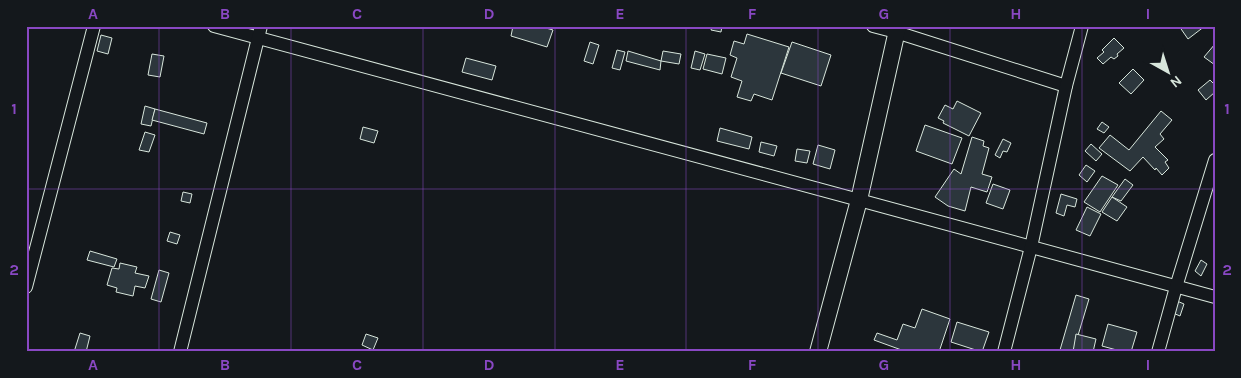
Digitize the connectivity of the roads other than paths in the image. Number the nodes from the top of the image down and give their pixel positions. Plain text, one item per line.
1 (94, 26) edge
2 (214, 26) edge
3 (873, 26) edge
4 (1082, 26) edge
5 (897, 29) edge
6 (260, 32) edge
7 (1066, 86) junction
8 (1215, 160) edge
9 (859, 200) junction
10 (1031, 247) junction
11 (1176, 286) junction
12 (26, 287) edge
13 (1215, 297) edge
14 (180, 352) edge
15 (818, 352) edge
16 (1004, 352) edge
17 (1158, 352) edge

1 - 12 street
2 - 6 street
3 - 5 street
4 - 7 street
5 - 7 street
5 - 9 street
6 - 9 street
6 - 14 street
7 - 10 street
8 - 11 street
9 - 10 street
9 - 15 street
10 - 11 street
10 - 16 street
11 - 13 street
11 - 17 street

